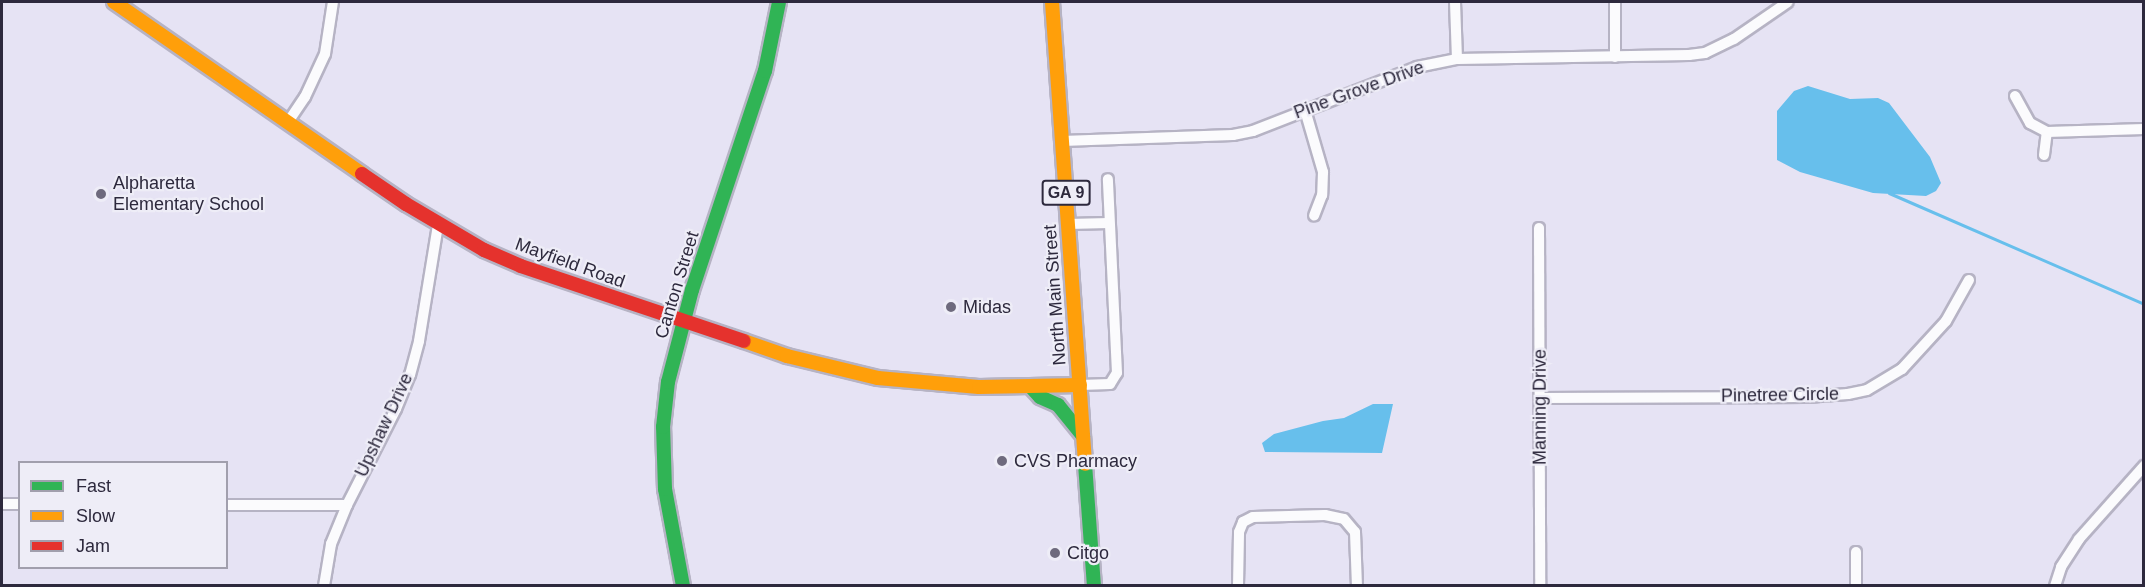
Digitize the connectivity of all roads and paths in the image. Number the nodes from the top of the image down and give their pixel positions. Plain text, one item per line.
1 (114, 2) edge
2 (333, 2) edge
3 (779, 2) edge
4 (1052, 2) edge
5 (1455, 2) edge
6 (1615, 2) edge
7 (1788, 2) edge
8 (1615, 57) junction
9 (1457, 59) junction
10 (2015, 96) dead end
11 (1305, 110) junction
12 (288, 122) junction
13 (2144, 129) edge
14 (2047, 132) junction
15 (1062, 141) junction
16 (2044, 155) dead end
17 (1108, 179) dead end
18 (1314, 216) dead end
19 (1109, 223) junction
20 (1068, 224) junction
21 (438, 225) junction
22 (1539, 228) dead end
23 (1969, 280) dead end
24 (683, 322) junction
25 (1080, 385) junction
26 (1031, 387) junction
27 (1540, 398) junction
28 (1083, 436) junction
29 (2144, 466) edge
30 (2, 504) edge
31 (18, 504) edge
32 (228, 505) edge
33 (346, 505) junction
34 (1856, 552) dead end
35 (324, 585) edge
36 (683, 585) edge
37 (1094, 585) edge
38 (1238, 585) edge
39 (1357, 585) edge
40 (1540, 585) edge
41 (1856, 585) edge
42 (2055, 585) edge

1 - 12 street, Mayfield Road
2 - 12 street
3 - 24 street, Canton Street
4 - 15 street, North Main Street / GA 9
5 - 9 street
6 - 8 street
7 - 8 street, Pine Grove Drive
8 - 9 street, Pine Grove Drive
9 - 11 street, Pine Grove Drive
10 - 14 street
11 - 15 street, Pine Grove Drive
11 - 18 street
12 - 21 street, Mayfield Road
13 - 14 street
14 - 16 street
15 - 20 street, North Main Street / GA 9
17 - 19 street
19 - 20 street
19 - 25 street
20 - 25 street, North Main Street / GA 9
21 - 24 street, Mayfield Road
21 - 33 street, Upshaw Drive
22 - 27 street, Manning Drive
23 - 27 street, Pinetree Circle
24 - 26 street, Mayfield Road
24 - 36 street, Canton Street
25 - 26 street, Mayfield Road
25 - 28 street, North Main Street / GA 9
26 - 28 street
27 - 40 street, Manning Drive
28 - 37 street, North Main Street / GA 9
29 - 42 street
30 - 31 street
32 - 33 street
33 - 35 street, Upshaw Drive
34 - 41 street
38 - 39 street

